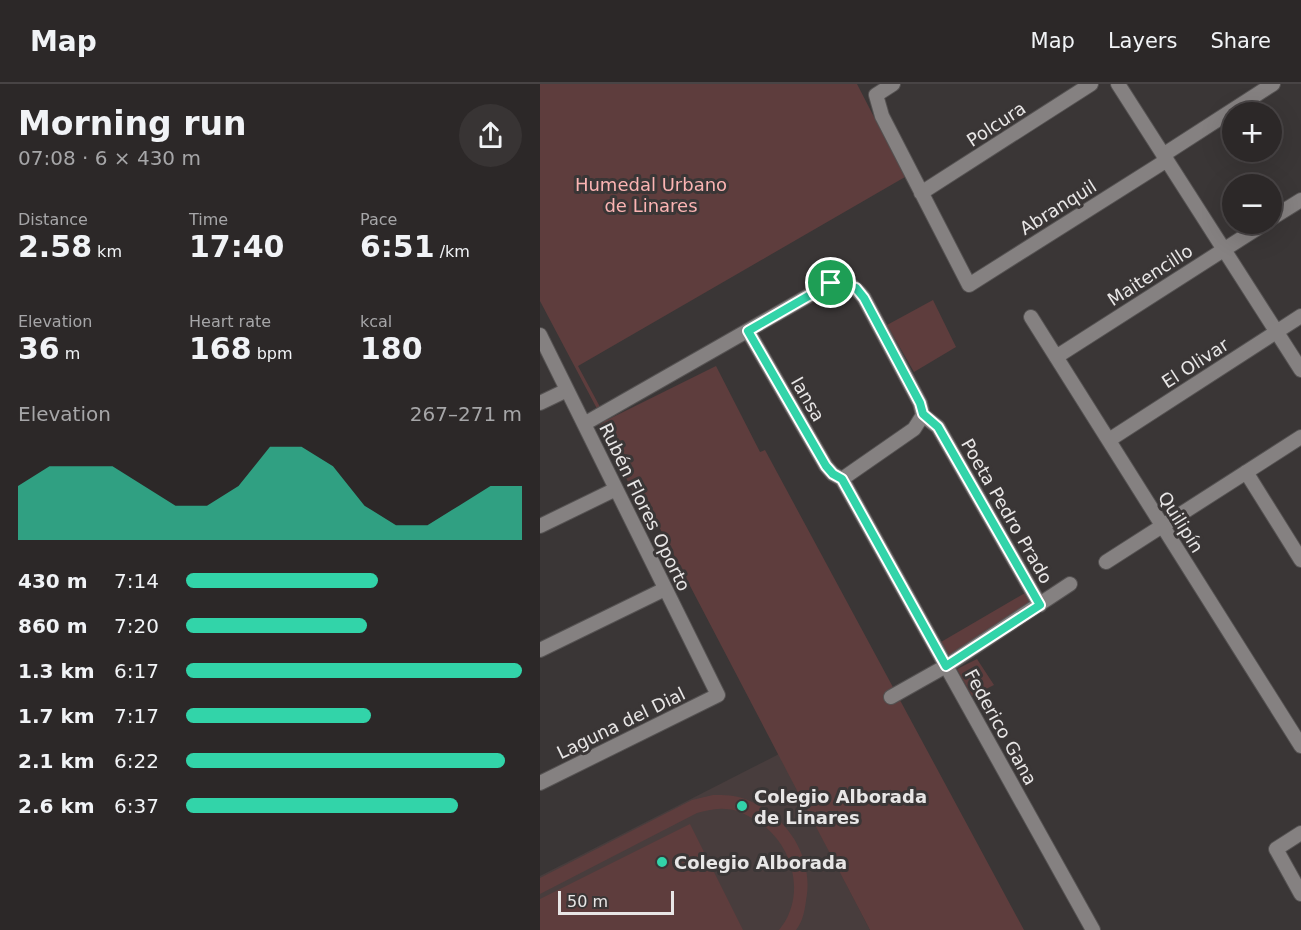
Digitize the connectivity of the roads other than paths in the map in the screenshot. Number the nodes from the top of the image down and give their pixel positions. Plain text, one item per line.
1 (893, 84) edge
2 (1091, 84) edge
3 (1118, 84) edge
4 (1273, 84) edge
5 (1165, 157) junction
6 (921, 193) junction
7 (1301, 200) edge
8 (1282, 212) edge
9 (1248, 234) edge
10 (1224, 249) junction
11 (1301, 316) edge
12 (1031, 317) dead end
13 (748, 331) junction
14 (1277, 332) junction
15 (540, 335) edge
16 (1056, 357) junction
17 (1301, 370) edge
18 (567, 390) junction
19 (540, 403) edge
20 (923, 414) junction
21 (584, 424) junction
22 (1301, 437) edge
23 (1109, 440) junction
24 (1246, 472) junction
25 (842, 479) junction
26 (616, 489) junction
27 (540, 526) edge
28 (1162, 526) junction
29 (1301, 560) edge
30 (1106, 562) dead end
31 (1070, 584) dead end
32 (665, 589) junction
33 (1040, 605) junction
34 (540, 650) edge
35 (946, 666) junction
36 (718, 695) joint
37 (891, 697) dead end
38 (1301, 747) edge
39 (540, 783) edge
40 (1301, 833) edge
41 (1301, 894) edge
42 (1093, 930) edge

1 - 6 street
2 - 6 street, Polcura
3 - 5 street
4 - 5 street, Abranquil
5 - 6 street, Abranquil
5 - 10 street
7 - 8 street
9 - 10 street, Maitencillo
10 - 14 street
10 - 16 street, Maitencillo
11 - 14 street, El Olivar
12 - 16 street, Quilipín
13 - 20 street, Poeta Pedro Prado
13 - 21 street
13 - 25 street, Iansa
14 - 17 street
14 - 23 street, El Olivar
15 - 18 street, Rubén Flores Oporto
16 - 23 street, Quilipín
18 - 19 street
18 - 21 street, Rubén Flores Oporto
20 - 25 street
20 - 33 street, Poeta Pedro Prado
21 - 26 street, Rubén Flores Oporto
22 - 24 street
23 - 28 street, Quilipín
24 - 28 street
24 - 29 street
25 - 35 street, Federico Gana
26 - 27 street
26 - 32 street, Rubén Flores Oporto
28 - 30 street
28 - 38 street, Quilipín
31 - 33 street
32 - 34 street
32 - 36 street, Rubén Flores Oporto
33 - 35 street
35 - 37 street
35 - 42 street, Federico Gana
36 - 39 street, Laguna del Dial
40 - 41 street

